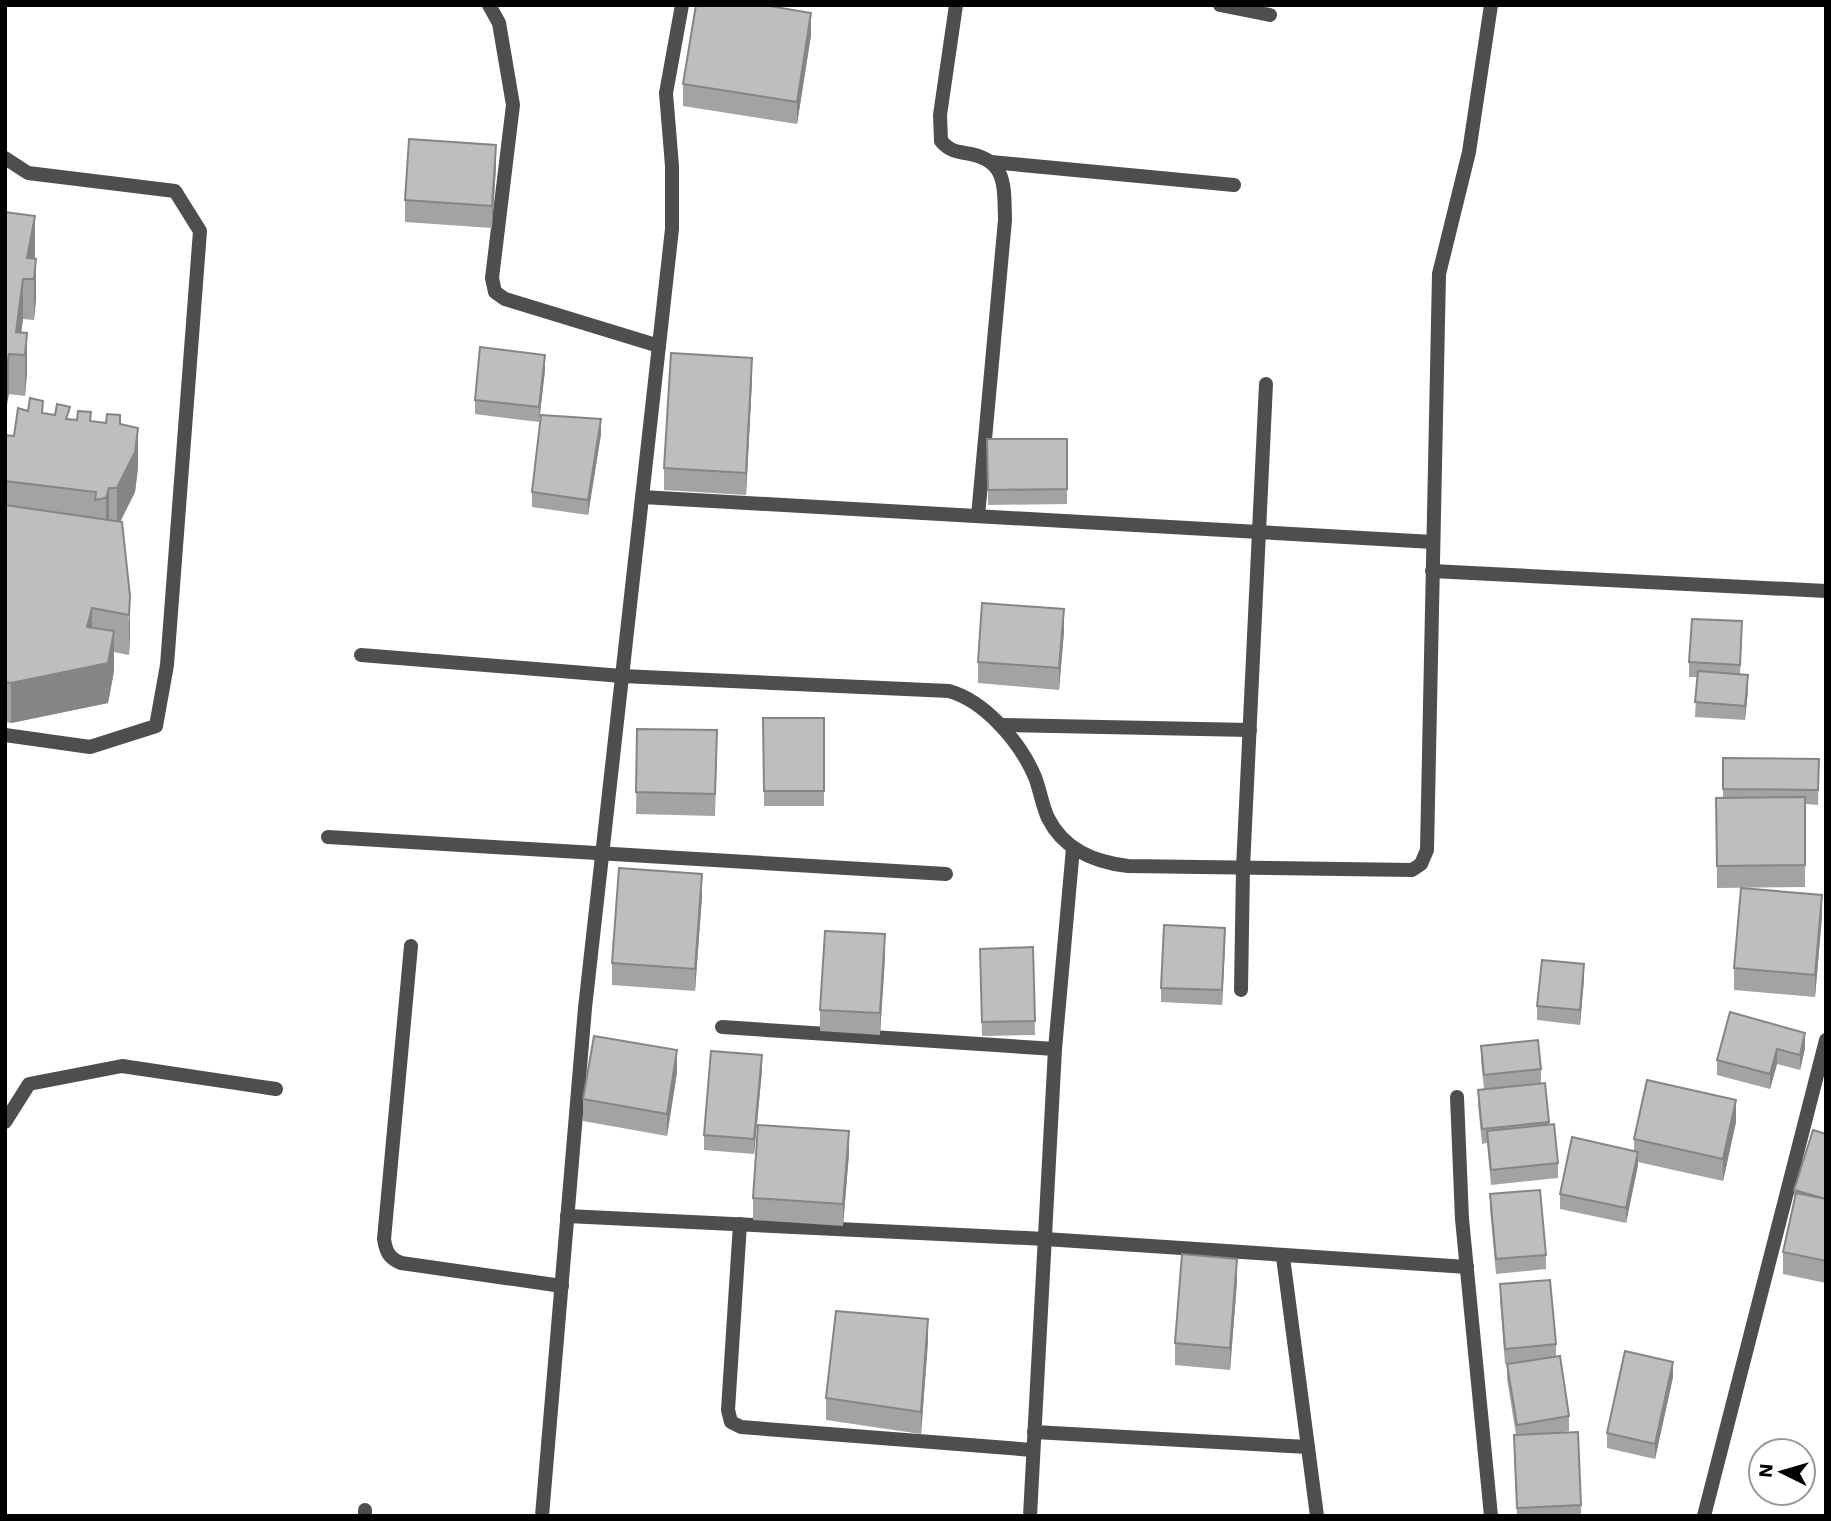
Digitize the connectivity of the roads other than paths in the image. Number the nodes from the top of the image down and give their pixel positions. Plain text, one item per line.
1 (682, 5) edge
2 (956, 5) edge
3 (1220, 5) edge
4 (1491, 5) edge
5 (491, 6) edge
6 (1270, 15) dead end
7 (5, 158) edge
8 (991, 162) junction
9 (1234, 185) dead end
10 (659, 346) junction
11 (1266, 384) dead end
12 (642, 496) junction
13 (978, 516) junction
14 (1259, 532) junction
15 (1433, 542) junction
16 (1432, 571) junction
17 (1826, 591) edge
18 (361, 654) dead end
19 (622, 676) junction
20 (1000, 725) junction
21 (1250, 730) junction
22 (5, 736) edge
23 (328, 837) dead end
24 (1073, 848) junction
25 (602, 852) junction
26 (1243, 868) junction
27 (946, 874) dead end
28 (411, 946) dead end
29 (1241, 990) dead end
30 (722, 1027) dead end
31 (1826, 1040) edge
32 (1055, 1049) junction
33 (276, 1089) dead end
34 (1457, 1097) dead end
35 (5, 1122) edge
36 (567, 1216) junction
37 (740, 1224) junction
38 (1045, 1239) junction
39 (1283, 1257) junction
40 (1466, 1266) junction
41 (562, 1286) junction
42 (1034, 1432) junction
43 (1308, 1447) junction
44 (1033, 1450) junction
45 (542, 1516) edge
46 (1030, 1516) edge
47 (1317, 1516) edge
48 (1491, 1516) edge
49 (1704, 1516) edge

1 - 10 street
2 - 8 street
3 - 6 street
4 - 15 street
5 - 10 street
7 - 22 street
8 - 9 street
8 - 13 street
10 - 12 street
11 - 14 street
12 - 13 street
12 - 19 street
13 - 14 street
14 - 15 street
14 - 21 street
15 - 16 street
16 - 17 street
16 - 26 street
18 - 19 street
19 - 20 street
19 - 25 street
20 - 21 street
20 - 24 street
21 - 26 street
23 - 25 street
24 - 26 street
24 - 32 street
25 - 27 street
25 - 36 street
26 - 29 street
28 - 41 street
30 - 32 street
31 - 49 street
32 - 38 street
33 - 35 street
34 - 40 street
36 - 37 street
36 - 41 street
37 - 38 street
37 - 44 street
38 - 39 street
38 - 42 street
39 - 40 street
39 - 43 street
40 - 48 street
41 - 45 street
42 - 43 street
42 - 44 street
43 - 47 street
44 - 46 street

